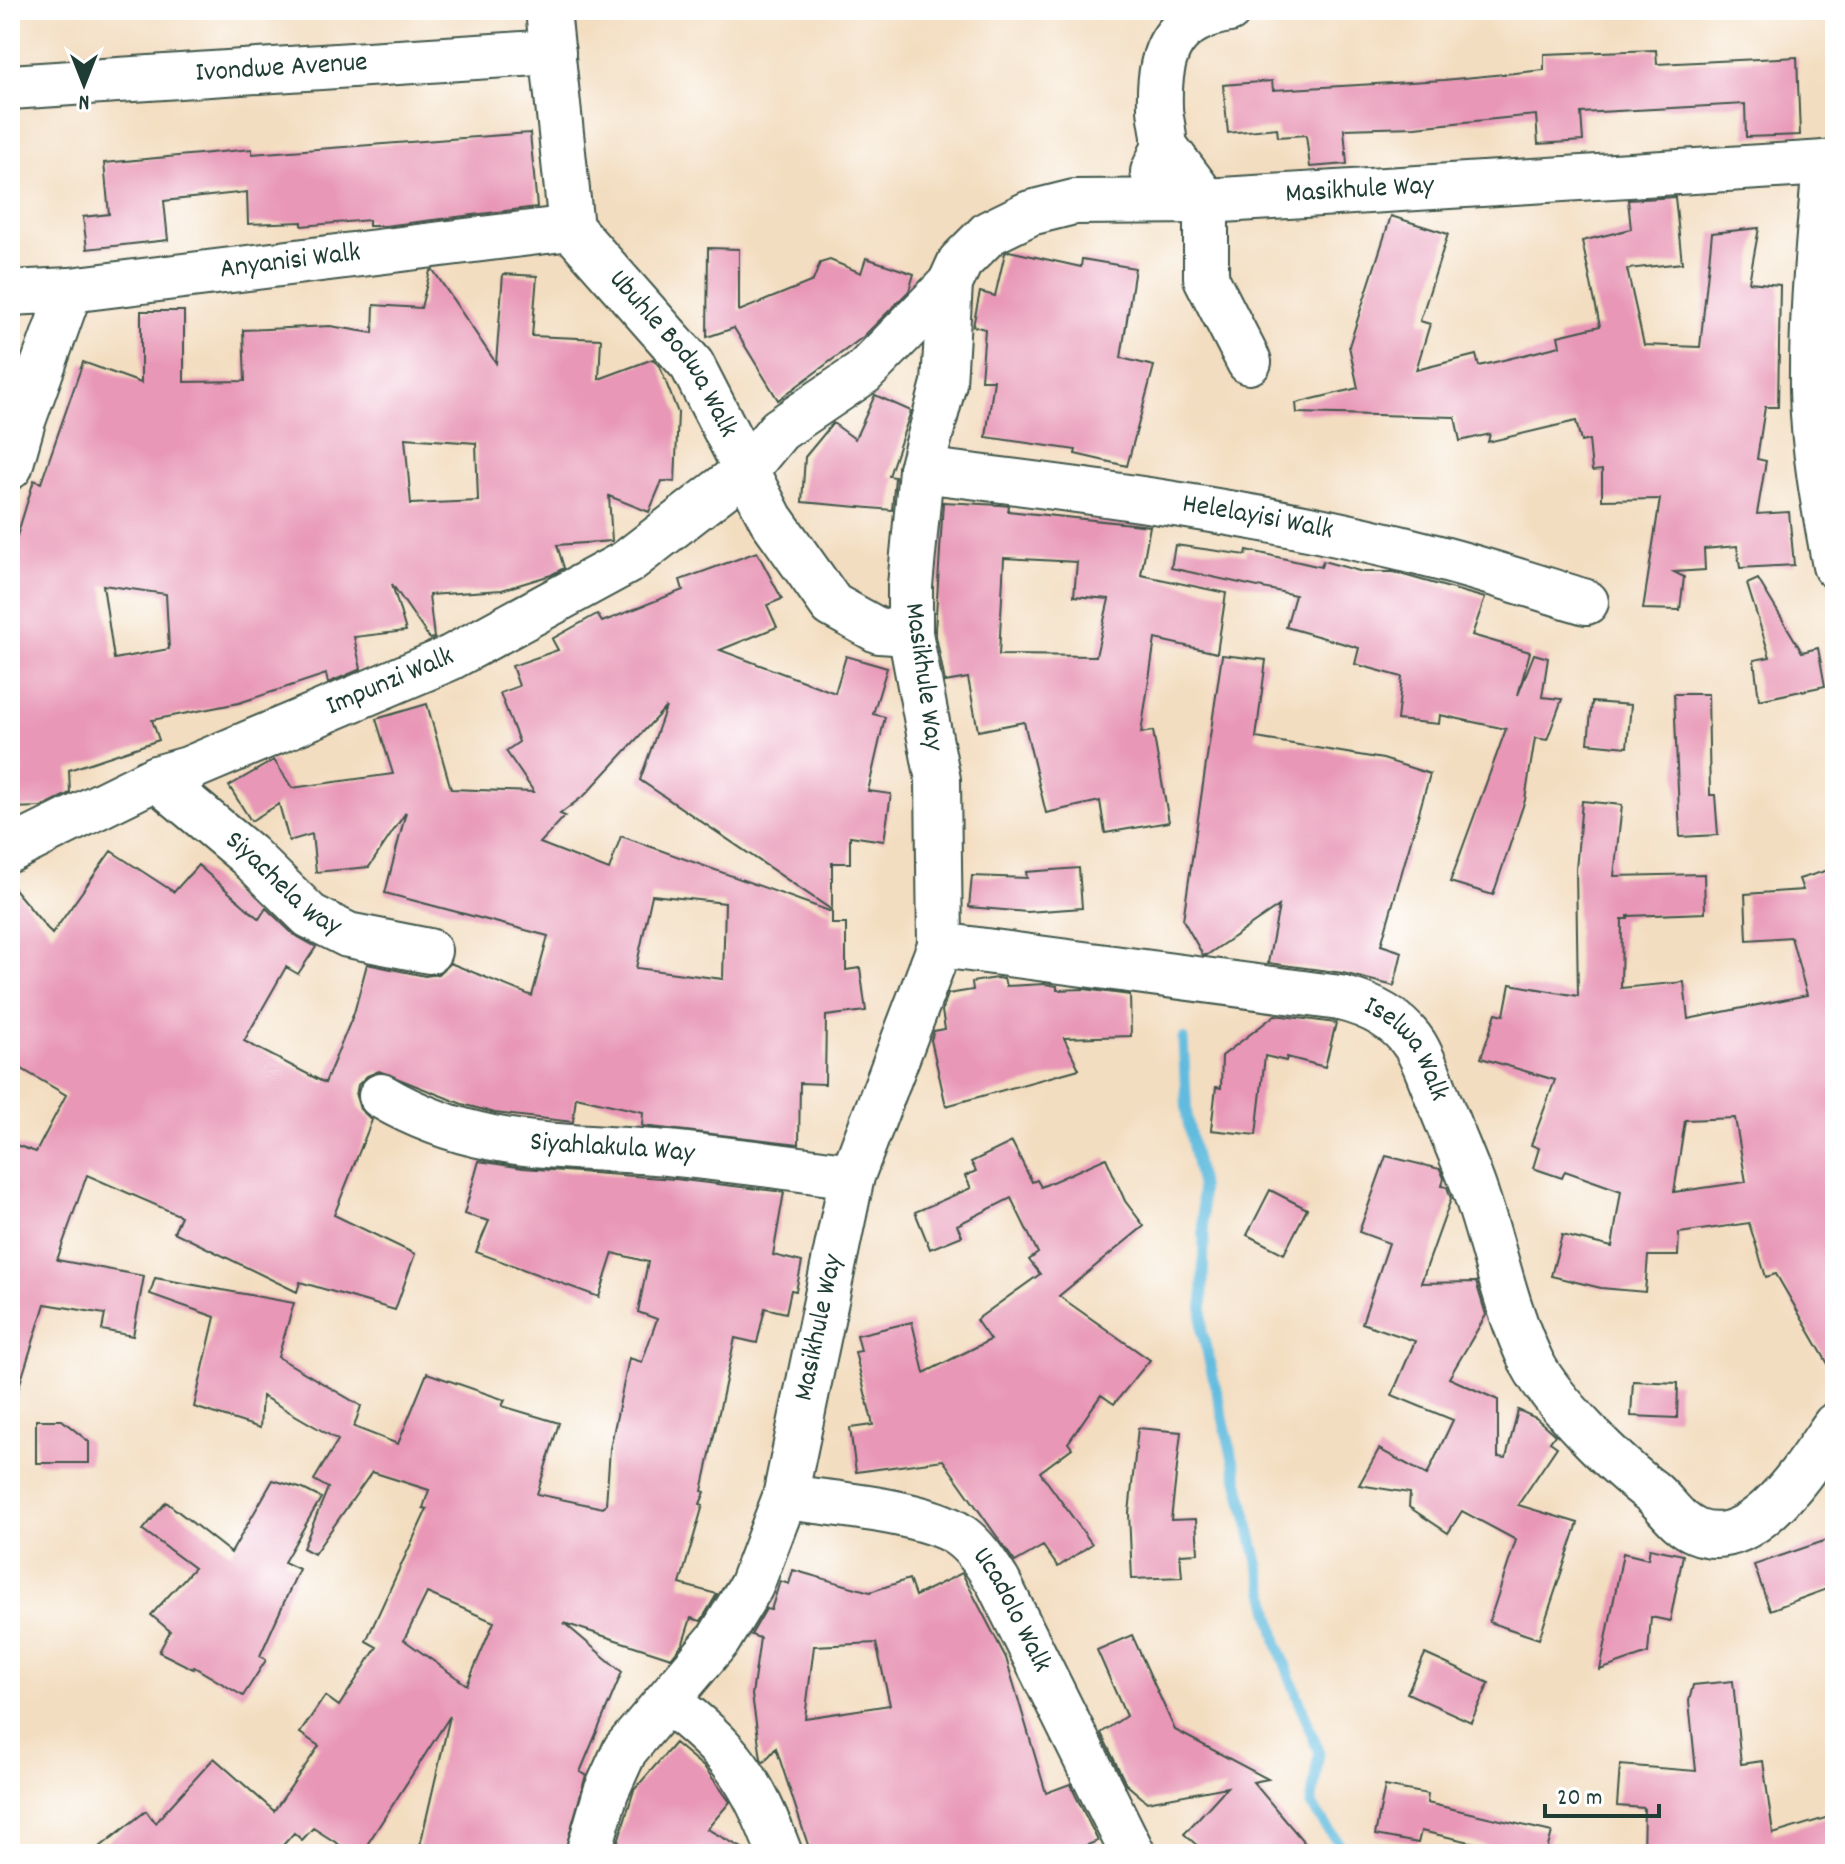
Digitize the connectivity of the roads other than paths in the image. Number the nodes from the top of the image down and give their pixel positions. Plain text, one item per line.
1 (1229, 10) edge
2 (550, 31) edge
3 (10, 87) edge
4 (1164, 145) junction
5 (1830, 162) edge
6 (1141, 200) junction
7 (1206, 201) junction
8 (571, 228) junction
9 (950, 284) junction
10 (70, 290) junction
11 (10, 293) edge
12 (1824, 310) edge
13 (1249, 362) dead end
14 (10, 467) edge
15 (921, 470) junction
16 (745, 471) junction
17 (1835, 566) edge
18 (1586, 602) dead end
19 (910, 633) junction
20 (156, 778) junction
21 (10, 850) edge
22 (940, 945) junction
23 (429, 951) dead end
24 (381, 1096) dead end
25 (852, 1176) junction
26 (1835, 1425) edge
27 (785, 1497) junction
28 (667, 1701) junction
29 (588, 1854) edge
30 (780, 1854) edge
31 (1133, 1854) edge

1 - 4 street
2 - 3 street, Ivondwe Avenue
2 - 8 street
4 - 6 street
4 - 7 street
5 - 7 street, Masikhule Way
5 - 12 street
6 - 7 street, Masikhule Way
6 - 9 street, Masikhule Way
7 - 13 street
8 - 10 street, Anyanisi Walk
8 - 16 street, Ubuhle Bodwa Walk
9 - 15 street, Masikhule Way
9 - 16 street, Impunzi Walk
10 - 11 street, Anyanisi Walk
10 - 14 street
12 - 17 street
15 - 18 street, Helelayisi Walk
15 - 19 street, Masikhule Way
16 - 19 street, Ubuhle Bodwa Walk
16 - 20 street, Impunzi Walk
19 - 22 street, Masikhule Way
20 - 21 street, Impunzi Walk
20 - 23 street, Siyachela Way
22 - 25 street, Masikhule Way
22 - 26 street, Iselwa Walk
24 - 25 street, Siyahlakula Way
25 - 27 street, Masikhule Way
27 - 28 street, Masikhule Way
27 - 31 street, Ucadolo Walk
28 - 29 street, Masikhule Way
28 - 30 street

